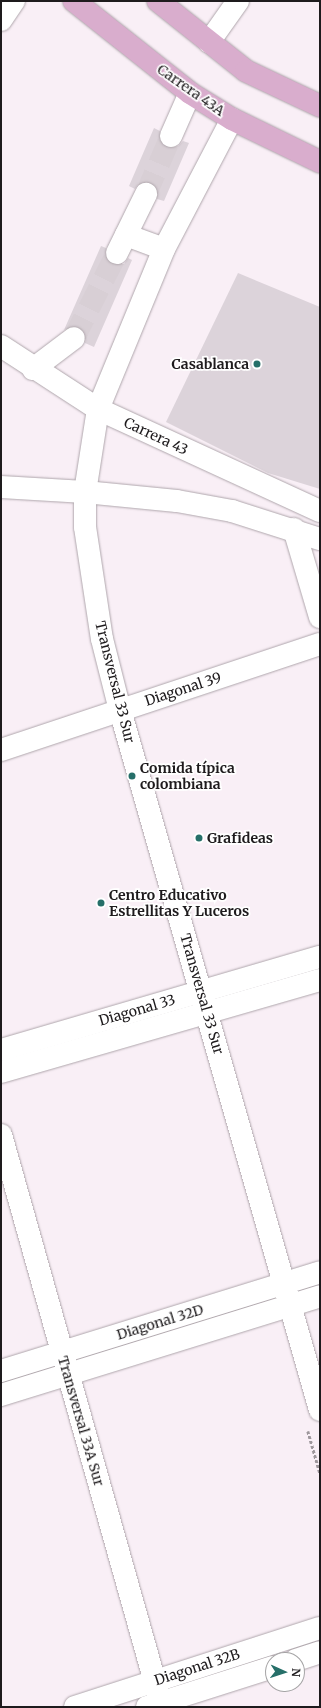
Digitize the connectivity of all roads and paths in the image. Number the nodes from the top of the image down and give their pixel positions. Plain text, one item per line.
1 (14, 1) edge
2 (74, 1) edge
3 (158, 1) edge
4 (238, 1) edge
5 (1, 20) edge
6 (209, 42) junction
7 (190, 93) junction
8 (320, 106) edge
9 (232, 119) junction
10 (171, 136) tunnel mouth
11 (320, 162) edge
12 (146, 194) tunnel mouth
13 (164, 249) junction
14 (74, 338) tunnel mouth
15 (1, 346) edge
16 (33, 369) junction
17 (98, 409) junction
18 (1, 487) edge
19 (86, 492) junction
20 (320, 511) edge
21 (294, 530) junction
22 (320, 539) edge
23 (320, 617) edge
24 (320, 644) edge
25 (120, 710) junction
26 (1, 750) edge
27 (320, 957) edge
28 (320, 980) edge
29 (201, 991) junction
30 (207, 1012) junction
31 (1, 1050) edge
32 (1, 1072) edge
33 (1, 1135) edge
34 (320, 1272) edge
35 (286, 1283) junction
36 (320, 1296) edge
37 (291, 1305) junction
38 (62, 1352) junction
39 (1, 1371) edge
40 (68, 1374) junction
41 (1, 1395) edge
42 (320, 1410) edge
43 (320, 1628) edge
44 (320, 1652) edge
45 (305, 1657) edge
46 (265, 1670) edge
47 (154, 1681) junction
48 (156, 1706) edge
49 (75, 1707) edge

1 - 5 street
2 - 7 main road, Carrera 43A
3 - 6 main road
4 - 6 street
6 - 8 main road
7 - 9 main road, Carrera 43A
7 - 10 street
9 - 11 main road, Carrera 43A
9 - 13 street, Transversal 33 Sur
12 - 13 street
13 - 17 street, Transversal 33 Sur
14 - 16 street
15 - 16 street, Carrera 43
16 - 17 street, Carrera 43
17 - 19 street, Transversal 33 Sur
17 - 20 street, Carrera 43
18 - 19 street
19 - 21 street
19 - 25 street, Transversal 33 Sur
21 - 22 street
21 - 23 street
24 - 25 street, Diagonal 39
25 - 26 street, Diagonal 39
25 - 29 street, Transversal 33 Sur
27 - 29 street, Diagonal 33
28 - 30 street, Diagonal 33
29 - 30 street, Transversal 33 Sur
29 - 31 street, Diagonal 33
30 - 32 street, Diagonal 33
30 - 35 street, Transversal 33 Sur
33 - 38 street, Transversal 33A Sur
34 - 35 street, Diagonal 32D
35 - 37 street, Transversal 33 Sur
35 - 38 street, Diagonal 32D
36 - 37 street, Diagonal 32D
37 - 40 street, Diagonal 32D
37 - 42 street, Transversal 33 Sur
38 - 39 street, Diagonal 32D
38 - 40 street, Transversal 33A Sur
40 - 41 street, Diagonal 32D
40 - 47 street, Transversal 33A Sur
43 - 47 street, Diagonal 32B
44 - 45 street
46 - 48 street, Diagonal 32B
47 - 48 street, Transversal 33A Sur
47 - 49 street, Diagonal 32B

